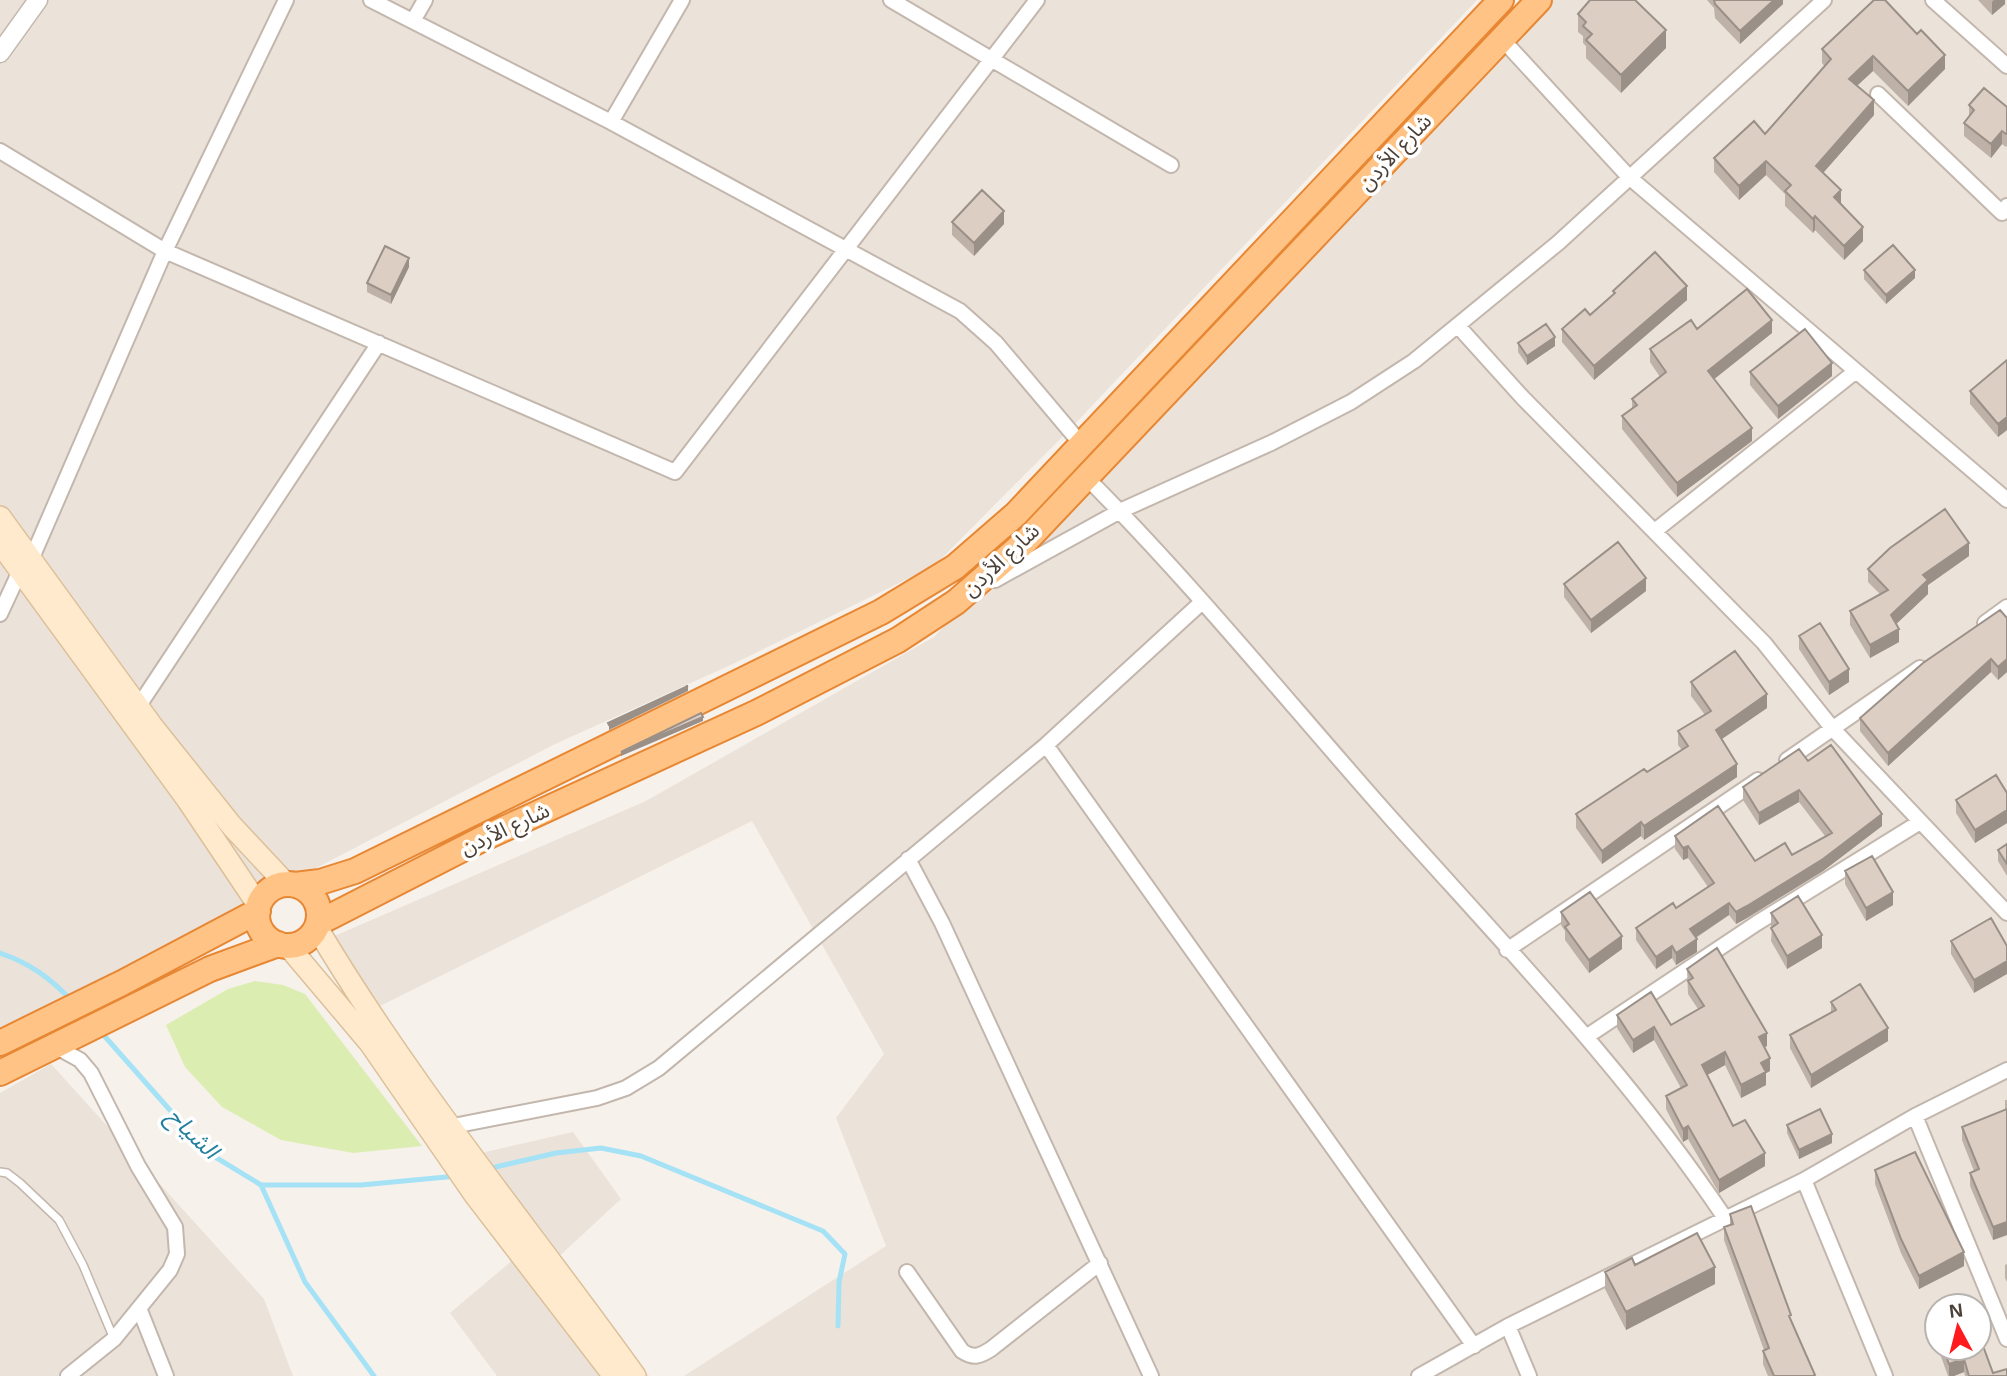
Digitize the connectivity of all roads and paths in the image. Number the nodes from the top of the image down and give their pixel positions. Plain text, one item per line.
1 (38, 0) edge
2 (286, 0) edge
3 (372, 0) edge
4 (425, 0) edge
5 (682, 0) edge
6 (891, 0) edge
7 (1037, 0) edge
8 (1501, 0) edge
9 (1539, 0) edge
10 (1825, 0) edge
11 (1933, 0) edge
12 (413, 21) junction
13 (1502, 39) junction
14 (0, 53) edge
15 (993, 58) junction
16 (2007, 66) edge
17 (1878, 94) dead end
18 (611, 122) junction
19 (0, 151) edge
20 (1171, 165) dead end
21 (1629, 177) junction
22 (2005, 214) edge
23 (165, 251) junction
24 (845, 251) junction
25 (1458, 326) junction
26 (379, 343) junction
27 (1856, 370) junction
28 (1082, 445) junction
29 (1085, 476) junction
30 (2007, 500) edge
31 (1120, 511) junction
32 (0, 517) edge
33 (1656, 530) junction
34 (0, 543) edge
35 (26, 565) junction
36 (956, 602) junction
37 (1202, 602) junction
38 (2007, 607) edge
39 (881, 612) junction
40 (0, 614) edge
41 (1974, 630) edge
42 (898, 640) junction
43 (1931, 661) edge
44 (138, 707) junction
45 (1833, 729) junction
46 (1046, 745) junction
47 (1920, 822) junction
48 (908, 859) junction
49 (291, 885) junction
50 (258, 909) junction
51 (2007, 913) edge
52 (318, 925) junction
53 (283, 945) junction
54 (1507, 950) junction
55 (1586, 1037) junction
56 (0, 1042) edge
57 (56, 1044) junction
58 (2007, 1070) edge
59 (0, 1073) edge
60 (1914, 1116) junction
61 (443, 1135) junction
62 (0, 1172) edge
63 (1804, 1180) junction
64 (484, 1192) junction
65 (1726, 1218) junction
66 (1100, 1263) junction
67 (907, 1272) dead end
68 (139, 1308) junction
69 (1508, 1326) junction
70 (114, 1339) junction
71 (2007, 1339) edge
72 (1474, 1346) junction
73 (1444, 1362) junction
74 (68, 1376) edge
75 (166, 1376) edge
76 (614, 1376) edge
77 (635, 1376) edge
78 (1151, 1376) edge
79 (1419, 1376) edge
80 (1450, 1376) edge
81 (1529, 1376) edge
82 (1885, 1376) edge

1 - 14 street
2 - 23 street
3 - 12 street
4 - 12 street
5 - 18 street
6 - 15 street
7 - 15 street
8 - 28 highway, شارع الأردن
9 - 13 highway, شارع الأردن
10 - 21 street
11 - 16 street
12 - 18 street
13 - 21 street
13 - 29 highway, شارع الأردن
15 - 20 street
15 - 24 street
17 - 22 street
18 - 24 street
19 - 23 street
21 - 25 street
21 - 27 street
23 - 26 street
23 - 35 street
24 - 26 street
24 - 28 street
25 - 31 street
25 - 33 street
26 - 44 street
27 - 30 street
27 - 33 street
28 - 39 highway, شارع الأردن
29 - 31 street
29 - 36 highway, شارع الأردن
31 - 36 street
31 - 37 street
32 - 35 main road
33 - 45 street
34 - 35 main road
35 - 40 street
35 - 44 main road
35 - 50 main road
36 - 42 highway, شارع الأردن
37 - 46 street
37 - 54 street
38 - 41 street
39 - 42 highway
39 - 49 highway, شارع الأردن
42 - 52 highway, شارع الأردن
43 - 45 street
44 - 49 main road
45 - 47 street
45 - 54 street
46 - 48 street
46 - 72 street
47 - 51 street
47 - 55 street
48 - 61 street
48 - 66 street
49 - 50 highway
49 - 52 highway
50 - 53 highway
50 - 56 highway
52 - 53 highway
52 - 61 main road
53 - 57 highway
53 - 61 main road
54 - 55 street
55 - 65 street
57 - 59 highway
57 - 68 street
58 - 60 street
60 - 63 street
60 - 71 street
61 - 64 main road
62 - 70 lane
63 - 65 street
63 - 82 street
64 - 76 main road
64 - 77 main road
65 - 69 street
66 - 67 street
66 - 78 street
68 - 70 street
68 - 75 street
69 - 72 street
69 - 81 street
70 - 74 street
72 - 73 street
73 - 79 street
73 - 80 street

